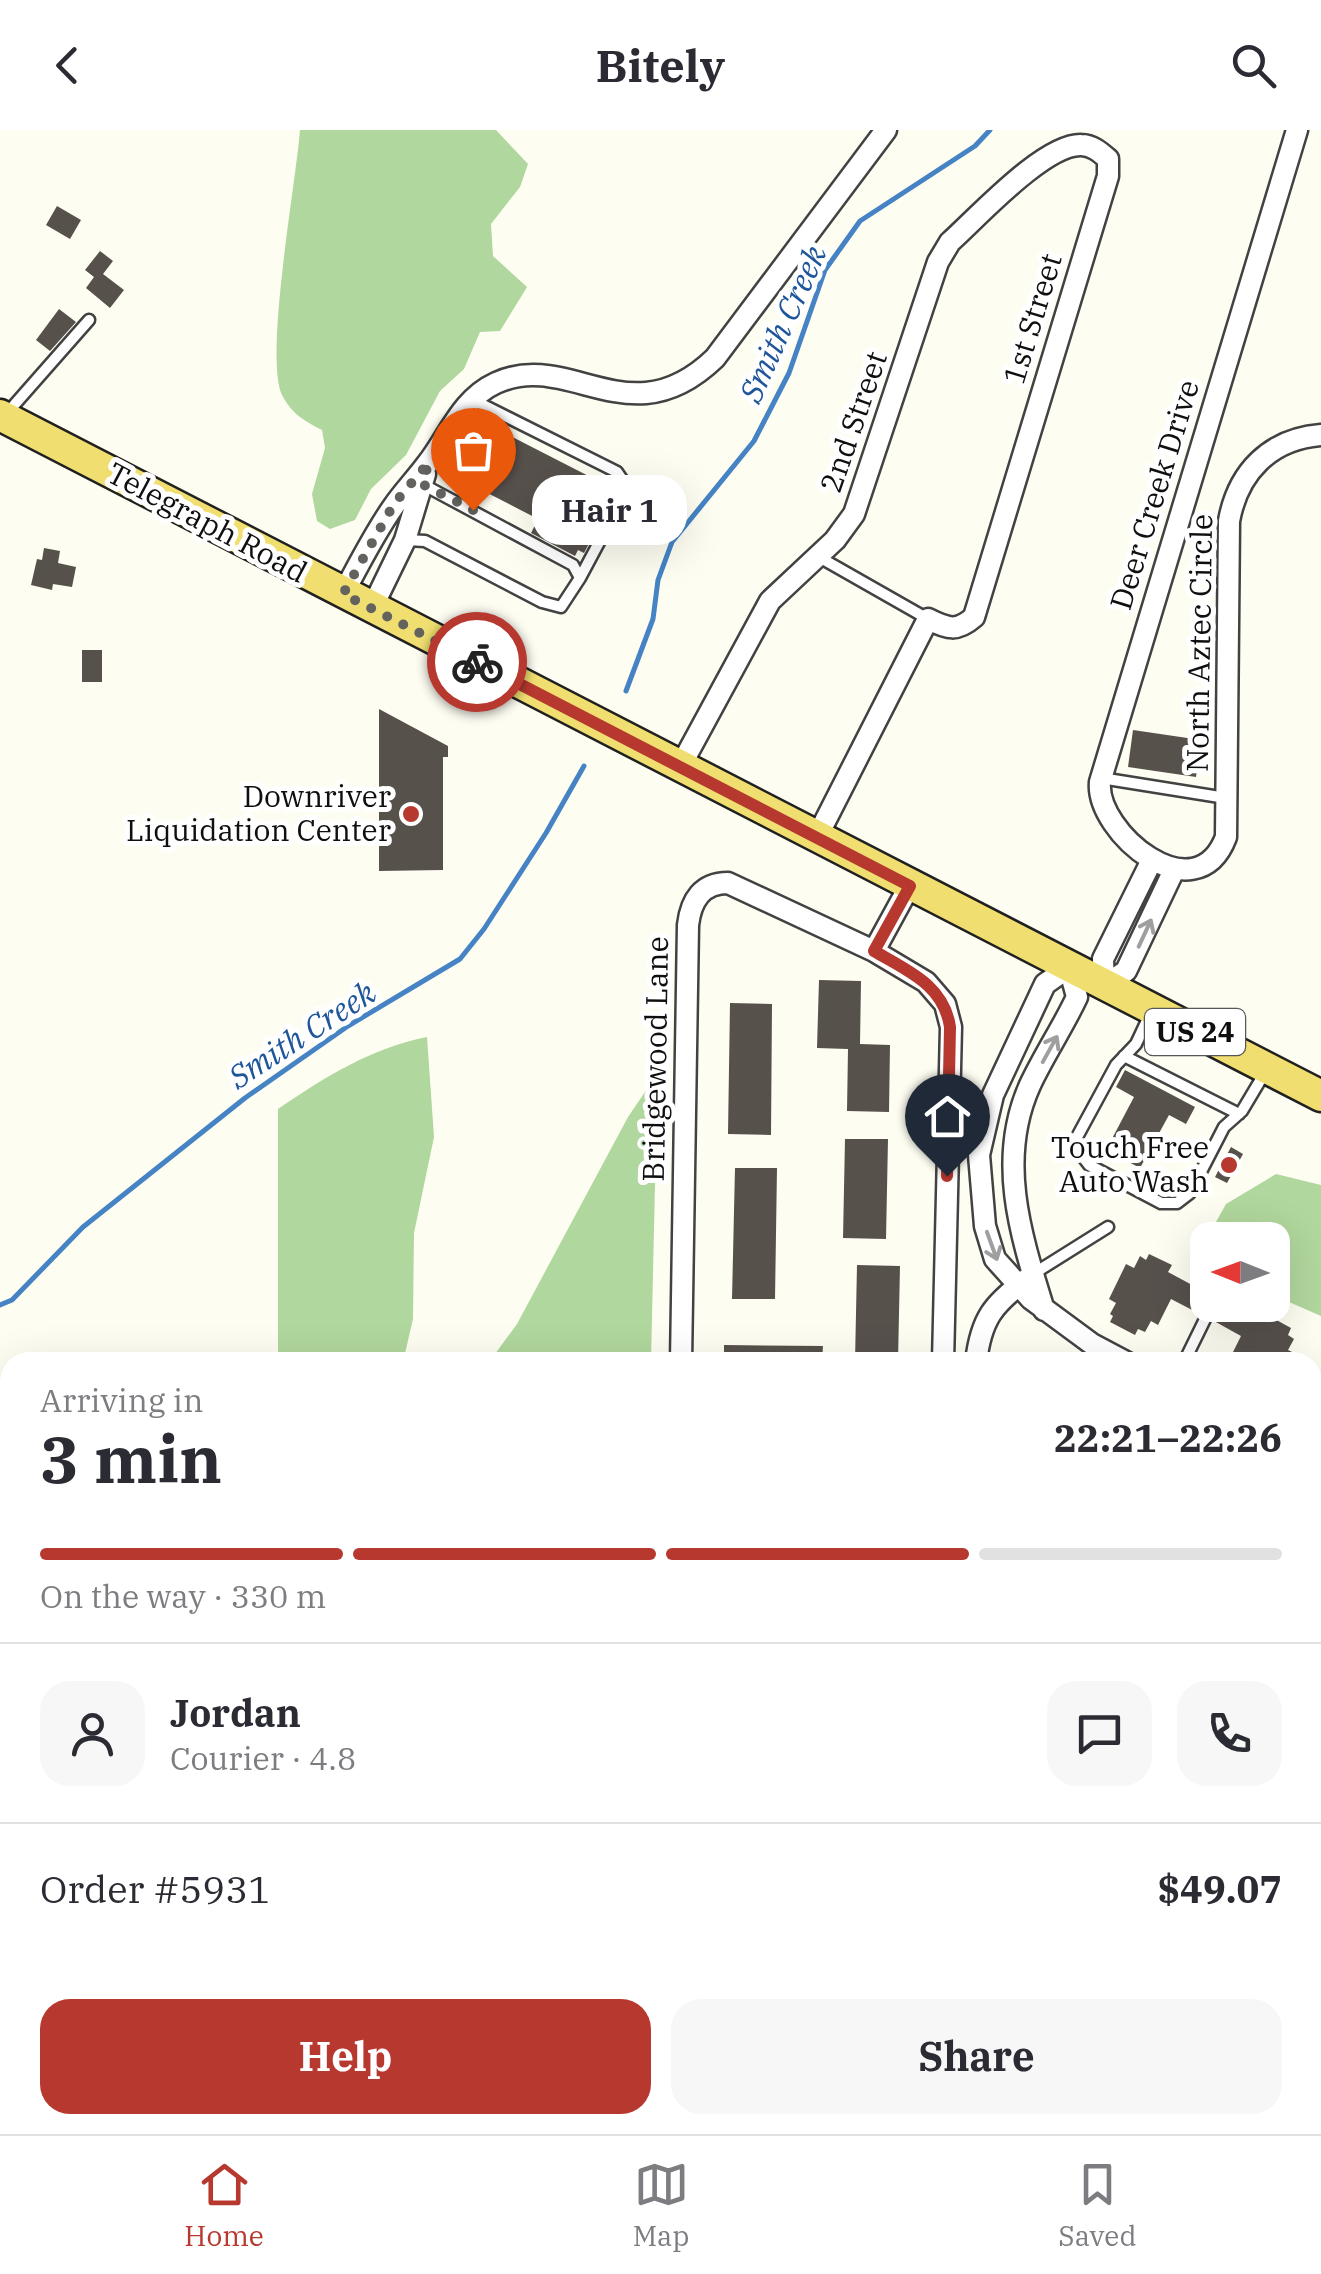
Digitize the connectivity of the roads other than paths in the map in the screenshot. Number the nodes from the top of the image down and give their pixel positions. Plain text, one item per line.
1 (886, 130) edge
2 (1297, 130) edge
3 (962, 231) joint
4 (89, 320) dead end
5 (473, 400) junction
6 (2, 416) edge
7 (1321, 435) edge
8 (429, 462) junction
9 (422, 484) junction
10 (405, 540) junction
11 (819, 557) junction
12 (580, 578) junction
13 (343, 594) junction
14 (372, 608) junction
15 (928, 619) junction
16 (680, 768) junction
17 (1101, 778) junction
18 (1227, 798) junction
19 (817, 837) junction
20 (1152, 860) junction
21 (1174, 870) junction
22 (910, 886) junction
23 (874, 951) junction
24 (1070, 967) junction
25 (1104, 986) junction
26 (1152, 1010) junction
27 (1124, 1056) junction
28 (1268, 1068) junction
29 (1000, 1074) junction
30 (1030, 1086) junction
31 (1321, 1096) edge
32 (1239, 1114) junction
33 (1108, 1227) dead end
34 (1026, 1280) junction
35 (1204, 1322) edge
36 (680, 1352) edge
37 (943, 1352) edge
38 (977, 1352) edge
39 (1107, 1352) edge
40 (1189, 1352) edge

1 - 5 street
2 - 17 street, Deer Creek Drive
3 - 11 street, 2nd Street
3 - 15 street, 1st Street
4 - 6 lane
5 - 8 street
5 - 12 lane
6 - 13 main road, Telegraph Road / US 24
7 - 18 street, North Aztec Circle
8 - 9 street
8 - 13 street
9 - 10 street
9 - 12 lane
10 - 12 lane
10 - 14 street
11 - 15 lane
11 - 16 street, 2nd Street
13 - 14 main road, Telegraph Road / US 24
14 - 16 main road, Telegraph Road / US 24
15 - 19 street
16 - 19 main road, Telegraph Road / US 24
17 - 18 lane
17 - 20 street
18 - 21 street, North Aztec Circle
19 - 22 main road, Telegraph Road / US 24
20 - 21 street
20 - 25 street
25 -> 21 street
22 - 23 street
22 - 24 main road, Telegraph Road / US 24
23 - 36 street, Bridgewood Lane
23 - 37 street, Bridgewood Lane
24 - 25 main road, Telegraph Road / US 24
24 - 29 street
30 -> 24 street
25 - 26 main road, Telegraph Road / US 24
26 - 27 lane
26 - 28 main road, Telegraph Road / US 24
27 - 32 lane
27 - 32 lane
28 - 31 main road, Telegraph Road / US 24
28 - 32 lane
29 - 30 street
29 -> 34 street
30 - 34 street
33 - 34 lane
34 - 38 street
34 - 39 street
35 - 40 lane

